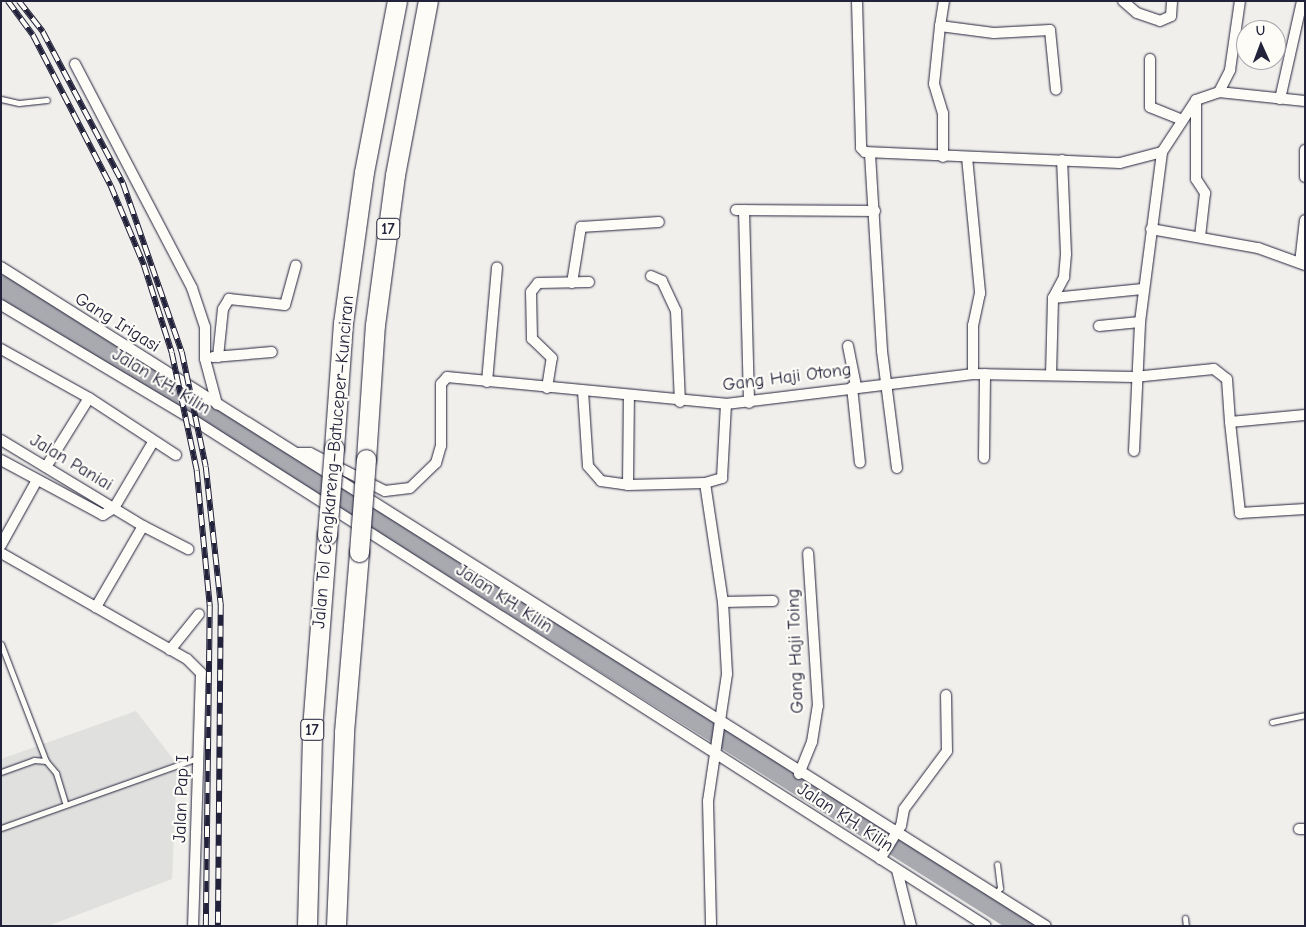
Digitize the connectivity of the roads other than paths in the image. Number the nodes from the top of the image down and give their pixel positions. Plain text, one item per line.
1 (397, 1) edge
2 (428, 1) edge
3 (857, 1) edge
4 (944, 1) edge
5 (1123, 1) edge
6 (1172, 1) edge
7 (1240, 1) edge
8 (1302, 1) edge
9 (940, 26) junction
10 (1150, 59) dead end
11 (75, 64) dead end
12 (1056, 90) dead end
13 (1219, 92) junction
14 (1, 99) edge
15 (1280, 99) junction
16 (47, 100) dead end
17 (1196, 100) junction
18 (1305, 101) edge
19 (1180, 119) junction
20 (1305, 150) edge
21 (1162, 152) junction
22 (870, 154) junction
23 (943, 157) junction
24 (967, 158) junction
25 (1062, 160) junction
26 (1305, 177) edge
27 (875, 211) junction
28 (1305, 220) edge
29 (659, 222) dead end
30 (1151, 229) junction
31 (1200, 237) junction
32 (1302, 264) edge
33 (296, 265) dead end
34 (1, 267) edge
35 (497, 267) dead end
36 (651, 276) dead end
37 (589, 282) dead end
38 (572, 283) junction
39 (1143, 289) junction
40 (1053, 298) junction
41 (1, 306) edge
42 (1140, 322) junction
43 (1099, 326) dead end
44 (848, 346) dead end
45 (1, 350) edge
46 (272, 352) dead end
47 (218, 356) junction
48 (205, 359) junction
49 (973, 374) junction
50 (985, 374) junction
51 (1051, 375) junction
52 (1134, 377) junction
53 (487, 382) junction
54 (886, 382) junction
55 (854, 387) junction
56 (548, 388) junction
57 (583, 391) junction
58 (630, 395) junction
59 (88, 398) junction
60 (680, 402) junction
61 (749, 403) junction
62 (217, 404) junction
63 (726, 404) junction
64 (1305, 415) edge
65 (1230, 422) junction
66 (1, 440) edge
67 (153, 442) junction
68 (1134, 451) dead end
69 (297, 453) junction
70 (176, 455) dead end
71 (984, 458) dead end
72 (1, 460) edge
73 (860, 463) dead end
74 (46, 467) junction
75 (898, 468) dead end
76 (37, 480) junction
77 (705, 484) junction
78 (628, 485) junction
79 (114, 508) junction
80 (1305, 509) edge
81 (143, 526) junction
82 (1, 545) edge
83 (188, 549) dead end
84 (1, 553) edge
85 (808, 553) dead end
86 (773, 601) dead end
87 (723, 602) junction
88 (96, 607) junction
89 (199, 614) dead end
90 (1, 644) edge
91 (170, 650) junction
92 (946, 695) dead end
93 (1305, 715) edge
94 (1272, 722) dead end
95 (720, 725) junction
96 (718, 750) junction
97 (200, 757) junction
98 (46, 761) junction
99 (1, 772) edge
100 (799, 774) junction
101 (65, 802) junction
102 (1, 828) edge
103 (894, 838) junction
104 (882, 856) junction
105 (997, 864) dead end
106 (897, 870) junction
107 (995, 895) junction
108 (1185, 918) dead end
109 (193, 926) edge
110 (307, 926) edge
111 (336, 926) edge
112 (711, 926) edge
113 (911, 926) edge
114 (986, 926) edge
115 (1046, 926) edge
116 (1186, 926) edge

1 - 110 highway, Jalan Tol Cengkareng–Batuceper–Kunciran / 17, bridge
2 - 111 highway, Jalan Tol Cengkareng–Batuceper–Kunciran / 17, bridge
3 - 22 street
4 - 9 street
5 - 6 street
7 - 13 street
8 - 15 street
9 - 12 street
9 - 23 street
10 - 19 street
11 - 48 street
13 - 15 street
13 - 17 street
14 - 16 lane
15 - 18 street
17 - 19 street
17 - 31 street
19 - 21 street
20 - 26 street
21 - 25 street
21 - 30 street
22 - 23 street
22 - 27 street
23 - 24 street
24 - 25 street
24 - 49 street
25 - 40 street
27 - 54 street
27 - 61 street
28 - 32 street
29 - 38 street
30 - 31 street
30 - 39 street
31 - 32 street
33 - 47 street
34 - 62 street, Gang Irigasi
35 - 53 street
36 - 60 street
37 - 38 street
38 - 56 street
39 - 40 street
39 - 42 street
40 - 51 street
41 - 96 street, Jalan KH. Kilin
42 - 43 street
42 - 52 street
44 - 55 street
45 - 59 street
46 - 47 street
47 - 48 street
48 - 62 street
49 - 50 street, Gang Haji Otong
49 - 54 street, Gang Haji Otong
50 - 51 street, Gang Haji Otong
50 - 71 street
51 - 52 street, Gang Haji Otong
52 - 65 street, Gang Haji Otong
52 - 68 street
53 - 56 street, Gang Haji Otong
53 - 69 street, Gang Haji Otong
54 - 55 street, Gang Haji Otong
54 - 75 street
55 - 61 street, Gang Haji Otong
55 - 73 street
56 - 57 street, Gang Haji Otong
57 - 58 street, Gang Haji Otong
57 - 78 street
58 - 60 street, Gang Haji Otong
58 - 78 street
59 - 67 street
59 - 74 street
60 - 63 street, Gang Haji Otong
61 - 63 street, Gang Haji Otong
62 - 69 street, Jalan KH. Kilin
63 - 77 street
64 - 65 street
65 - 80 street, Gang Haji Otong
66 - 74 street, Jalan Paniai
67 - 70 street
67 - 79 street
69 - 95 street, Jalan KH. Kilin
72 - 76 street, Jalan Paniai
74 - 79 street, Jalan Paniai
76 - 79 street, Jalan Paniai
76 - 82 street
77 - 78 street
77 - 87 street
79 - 81 street
81 - 83 street
81 - 88 street
84 - 88 street
85 - 100 street, Gang Haji Toing
86 - 87 street
87 - 95 street
88 - 91 street
89 - 91 street
90 - 98 lane
91 - 97 street, Jalan Pap I
92 - 103 street
93 - 94 lane
95 - 96 street
95 - 100 street, Jalan KH. Kilin
96 - 104 street, Jalan KH. Kilin
96 - 112 street
97 - 101 lane
97 - 109 street, Jalan Pap I
98 - 99 lane
98 - 101 lane
100 - 103 street, Jalan KH. Kilin
101 - 102 lane
103 - 104 street
103 - 107 street, Jalan KH. Kilin
104 - 106 street, Jalan KH. Kilin
105 - 107 lane
106 - 113 street
106 - 114 street, Jalan KH. Kilin
107 - 115 street, Jalan KH. Kilin
108 - 116 lane

